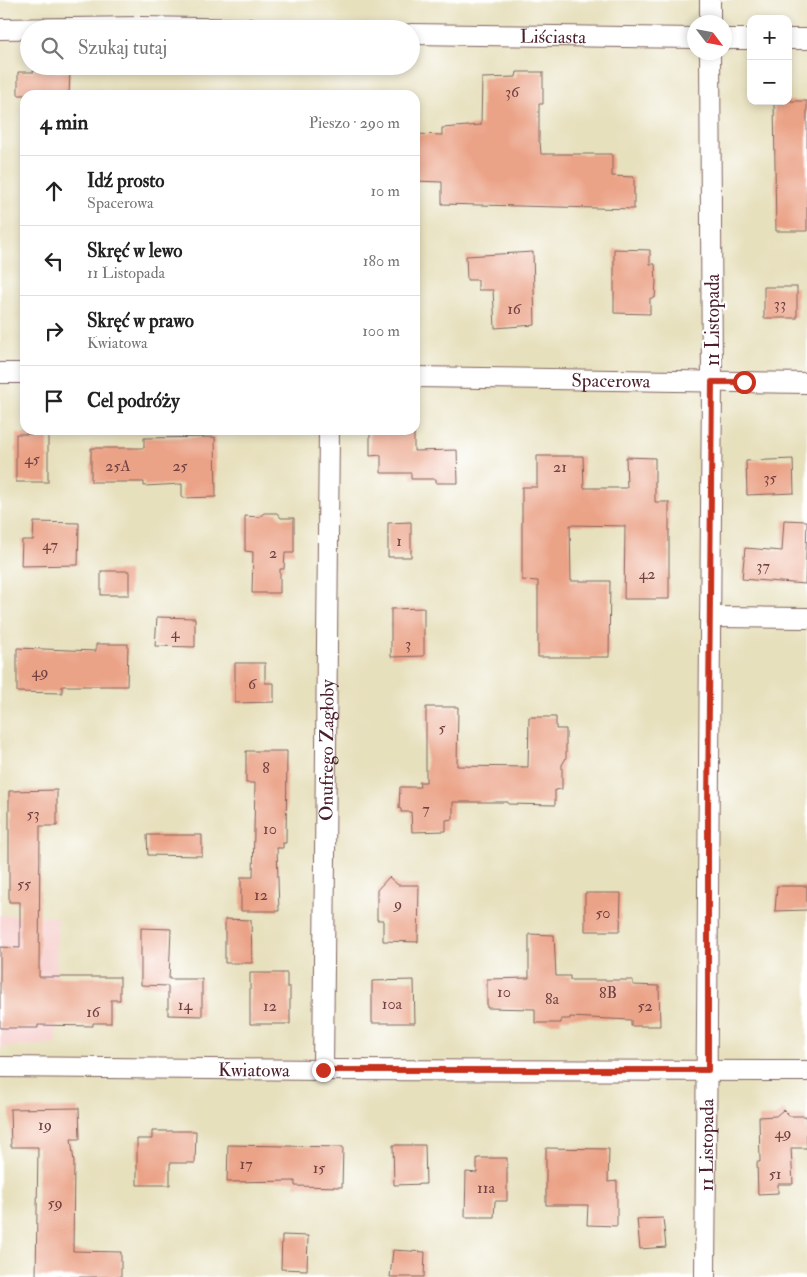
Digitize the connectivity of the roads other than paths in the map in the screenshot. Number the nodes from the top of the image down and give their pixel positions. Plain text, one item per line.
1 (710, 0) edge
2 (710, 15) edge
3 (0, 29) edge
4 (20, 29) edge
5 (420, 34) edge
6 (687, 38) edge
7 (732, 39) edge
8 (747, 39) edge
9 (792, 39) edge
10 (807, 39) edge
11 (710, 60) edge
12 (0, 373) edge
13 (20, 373) edge
14 (420, 377) edge
15 (712, 382) junction
16 (807, 383) edge
17 (330, 435) edge
18 (710, 617) junction
19 (807, 618) edge
20 (0, 1067) edge
21 (323, 1070) junction
22 (708, 1070) junction
23 (807, 1071) edge
24 (705, 1277) edge

1 - 2 street
3 - 4 street
5 - 6 street, Liściasta
7 - 8 street
9 - 10 street
11 - 15 street, 11 Listopada
12 - 13 street
14 - 15 street, Spacerowa
15 - 16 street, Spacerowa
15 - 18 street, 11 Listopada
17 - 21 street, Onufrego Zagłoby
18 - 19 street
18 - 22 street, 11 Listopada
20 - 21 street, Kwiatowa
21 - 22 street, Kwiatowa
22 - 23 street, Kwiatowa
22 - 24 street, 11 Listopada

